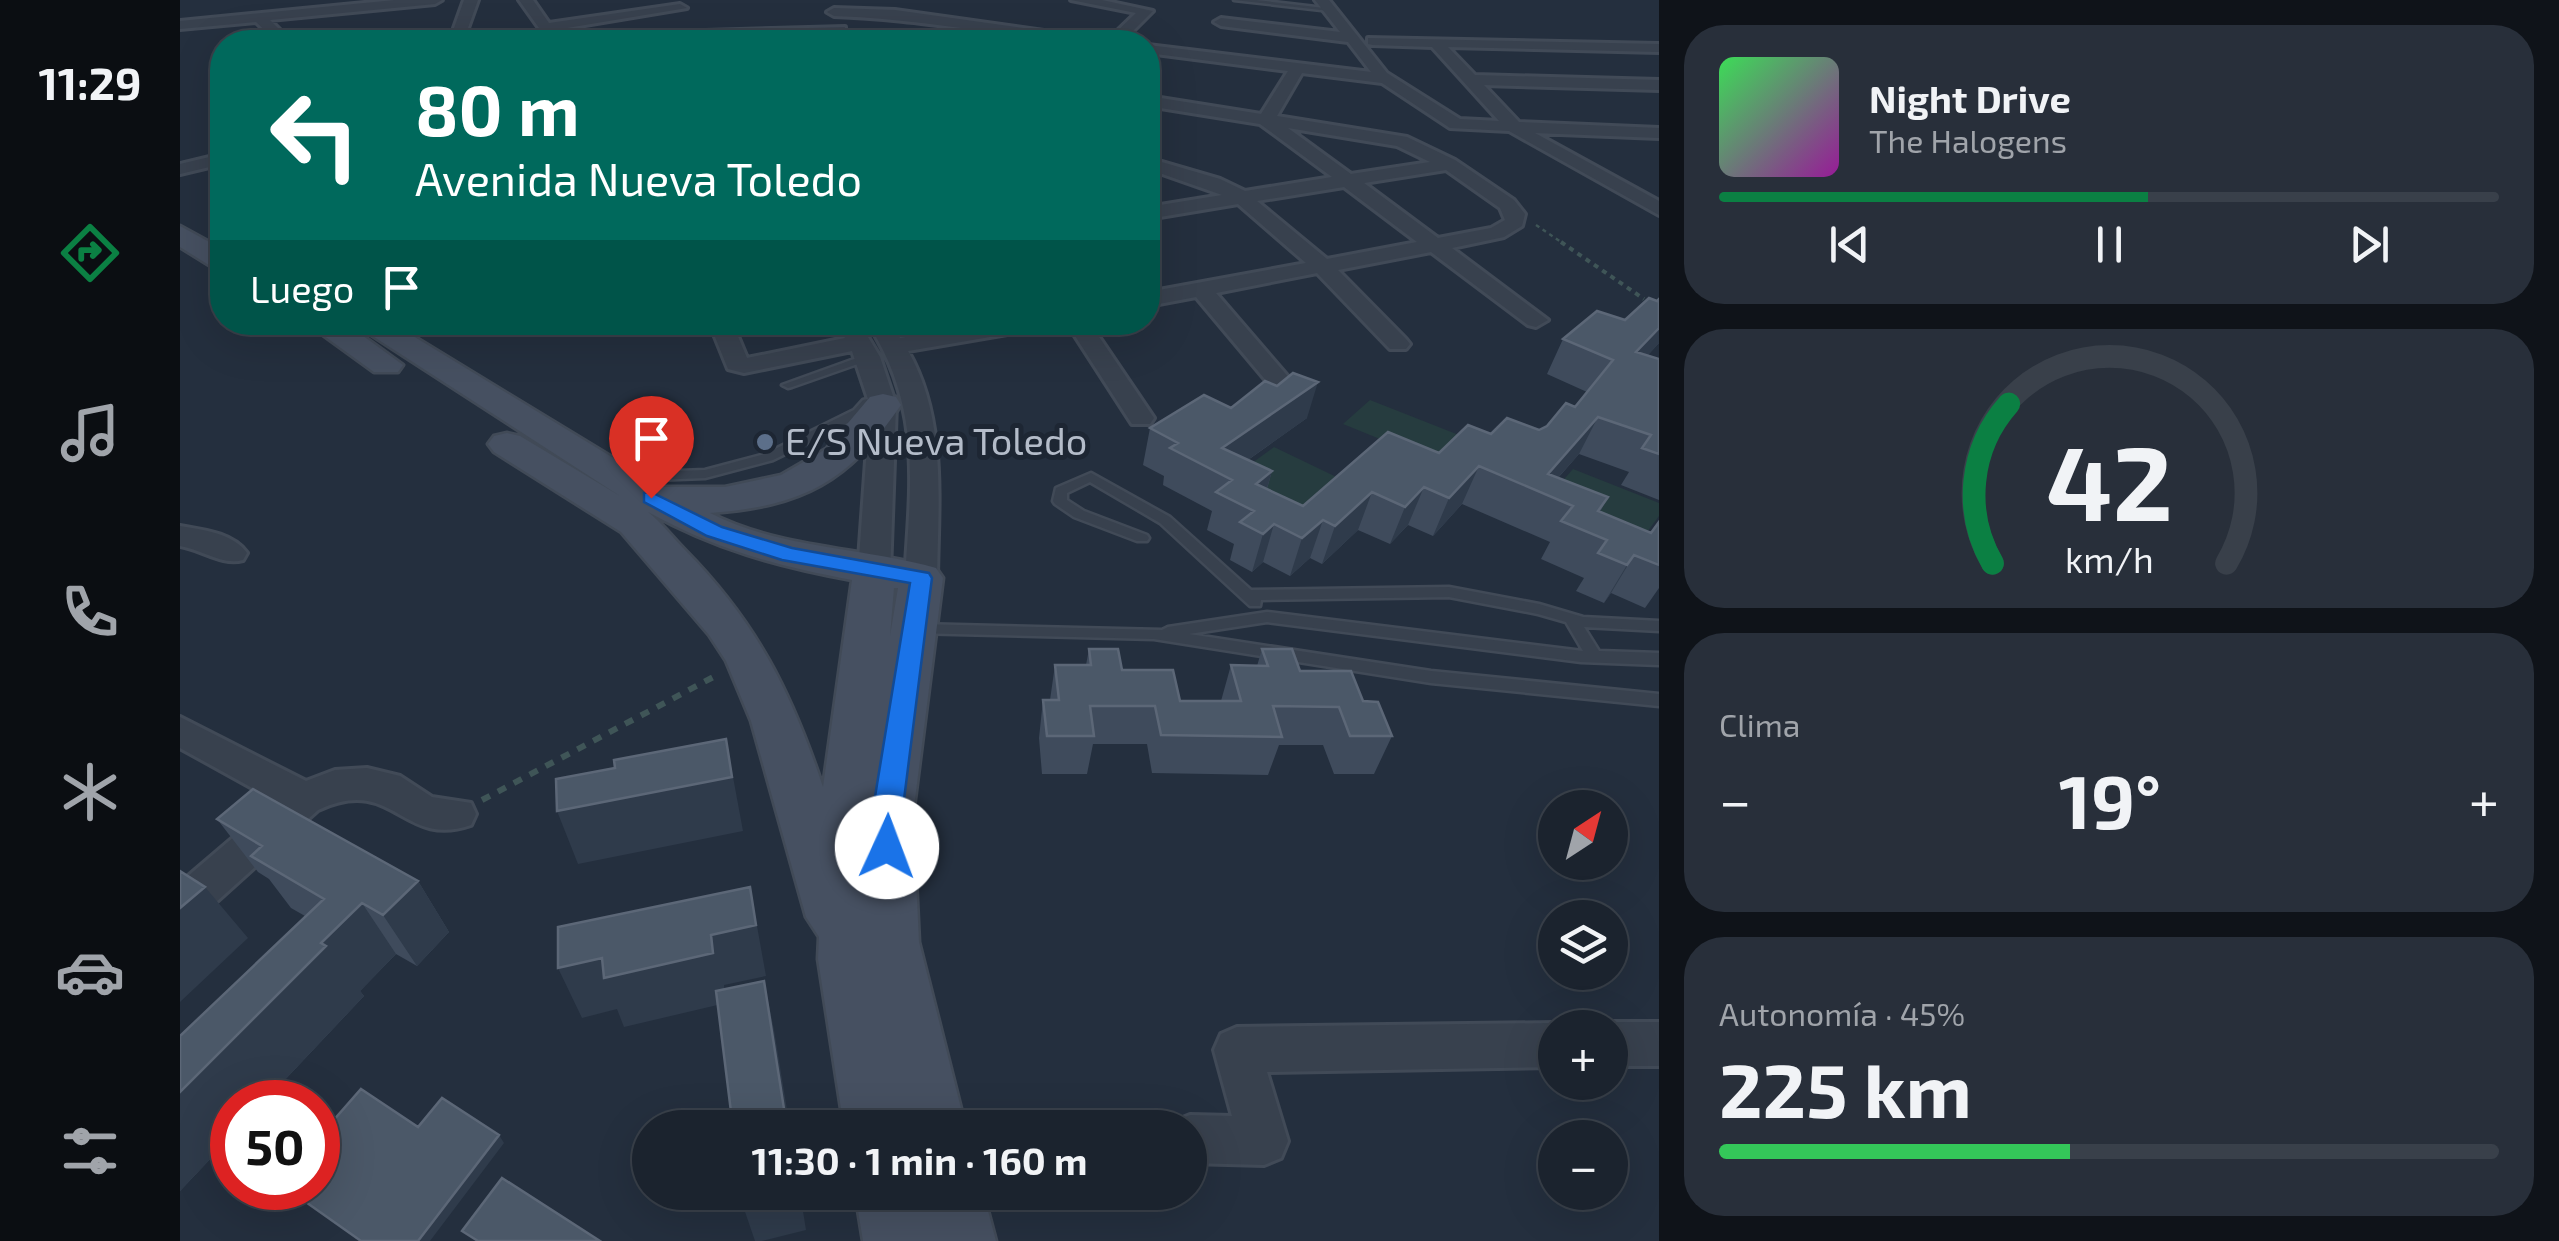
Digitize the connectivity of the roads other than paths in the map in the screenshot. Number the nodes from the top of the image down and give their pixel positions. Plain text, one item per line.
1 (290, 0) edge
2 (434, 0) edge
3 (471, 0) edge
4 (526, 0) edge
5 (906, 0) edge
6 (916, 0) edge
7 (1078, 0) edge
8 (1237, 0) edge
9 (391, 2) edge
10 (677, 4) edge
11 (1326, 4) edge
12 (833, 6) edge
13 (890, 14) junction
14 (265, 16) junction
15 (1287, 18) dead end
16 (1221, 22) dead end
17 (964, 23) junction
18 (180, 25) edge
19 (548, 27) junction
20 (276, 30) edge
21 (460, 30) edge
22 (550, 30) edge
23 (701, 30) edge
24 (840, 30) edge
25 (859, 30) edge
26 (877, 30) edge
27 (954, 30) edge
28 (997, 30) edge
29 (1126, 30) edge
30 (1322, 35) junction
31 (1352, 38) junction
32 (1373, 41) dead end
33 (1436, 43) junction
34 (1659, 48) edge
35 (1160, 51) edge
36 (1208, 57) junction
37 (1296, 70) junction
38 (1193, 76) dead end
39 (1387, 79) junction
40 (1474, 80) junction
41 (1659, 86) edge
42 (1160, 99) edge
43 (1266, 120) junction
44 (1516, 128) junction
45 (1659, 133) edge
46 (1169, 154) edge
47 (210, 162) edge
48 (1448, 164) junction
49 (180, 169) edge
50 (1347, 181) junction
51 (1607, 182) junction
52 (1659, 183) edge
53 (1241, 197) junction
54 (180, 208) edge
55 (1659, 209) edge
56 (1160, 211) edge
57 (210, 227) edge
58 (180, 234) edge
59 (1431, 244) junction
60 (210, 253) edge
61 (1321, 265) junction
62 (1201, 289) junction
63 (1160, 297) edge
64 (1536, 320) dead end
65 (340, 335) edge
66 (387, 335) edge
67 (725, 335) edge
68 (900, 335) edge
69 (1086, 335) edge
70 (869, 338) edge
71 (1398, 344) dead end
72 (1278, 379) edge
73 (788, 384) dead end
74 (881, 397) junction
75 (1141, 418) dead end
76 (635, 500) junction
77 (180, 536) edge
78 (1142, 538) dead end
79 (232, 552) dead end
80 (1250, 595) junction
81 (900, 596) junction
82 (1266, 617) junction
83 (1571, 618) junction
84 (1659, 626) edge
85 (1154, 634) junction
86 (1595, 656) junction
87 (1659, 659) edge
88 (1659, 700) edge
89 (180, 731) edge
90 (305, 799) junction
91 (457, 814) road end
92 (180, 908) edge
93 (848, 959) junction
94 (1628, 1044) edge
95 (1659, 1044) edge
96 (1538, 1045) edge
97 (875, 1110) edge
98 (929, 1110) edge
99 (1207, 1139) edge
100 (893, 1210) edge
101 (952, 1210) edge
102 (899, 1241) edge
103 (960, 1241) edge

1 - 14 street
2 - 9 street
3 - 21 street
4 - 19 street
5 - 13 street
6 - 13 street
7 - 29 street
8 - 11 lane
9 - 14 street
10 - 19 street
10 - 23 street
11 - 31 street
12 - 13 street
12 - 24 street
13 - 17 street
13 - 25 street
13 - 26 street
14 - 18 street
14 - 20 street
15 - 30 street
16 - 30 street
17 - 27 street
17 - 28 street
19 - 22 street
30 - 31 street
31 - 39 street
32 - 33 street
33 - 34 street
33 - 40 street
35 - 36 street
36 - 37 street
36 - 38 street
37 - 39 street
37 - 43 street
39 - 44 street
40 - 41 street
40 - 44 street
42 - 43 street
43 - 48 street
43 - 50 street
44 - 45 street
44 - 51 street
46 - 53 street
47 - 49 street
48 - 50 street
48 - 59 street
50 - 53 street
50 - 59 street
51 - 52 street
51 - 55 street
53 - 56 street
53 - 61 street
54 - 57 main road
58 - 60 main road
59 - 61 street
59 - 64 street
61 - 62 street
61 - 71 street
62 - 63 street
62 - 72 street
65 - 76 main road
66 - 76 main road
67 - 70 street
68 - 70 street
69 - 75 street
70 - 73 lane
70 - 74 street
70 - 81 street
74 - 76 main road
74 - 81 street
76 - 81 main road
76 - 93 main road
77 - 79 street
78 - 80 lane
80 - 82 lane
80 - 83 lane
81 - 85 lane
81 - 93 main road
81 - 98 main road
82 - 85 lane
82 - 86 lane
83 - 84 lane
83 - 86 lane
85 - 88 lane
86 - 87 lane
89 - 90 street
90 - 91 street
90 - 92 street
93 - 97 main road
94 - 95 street
96 - 99 street
100 - 102 main road
101 - 103 main road

